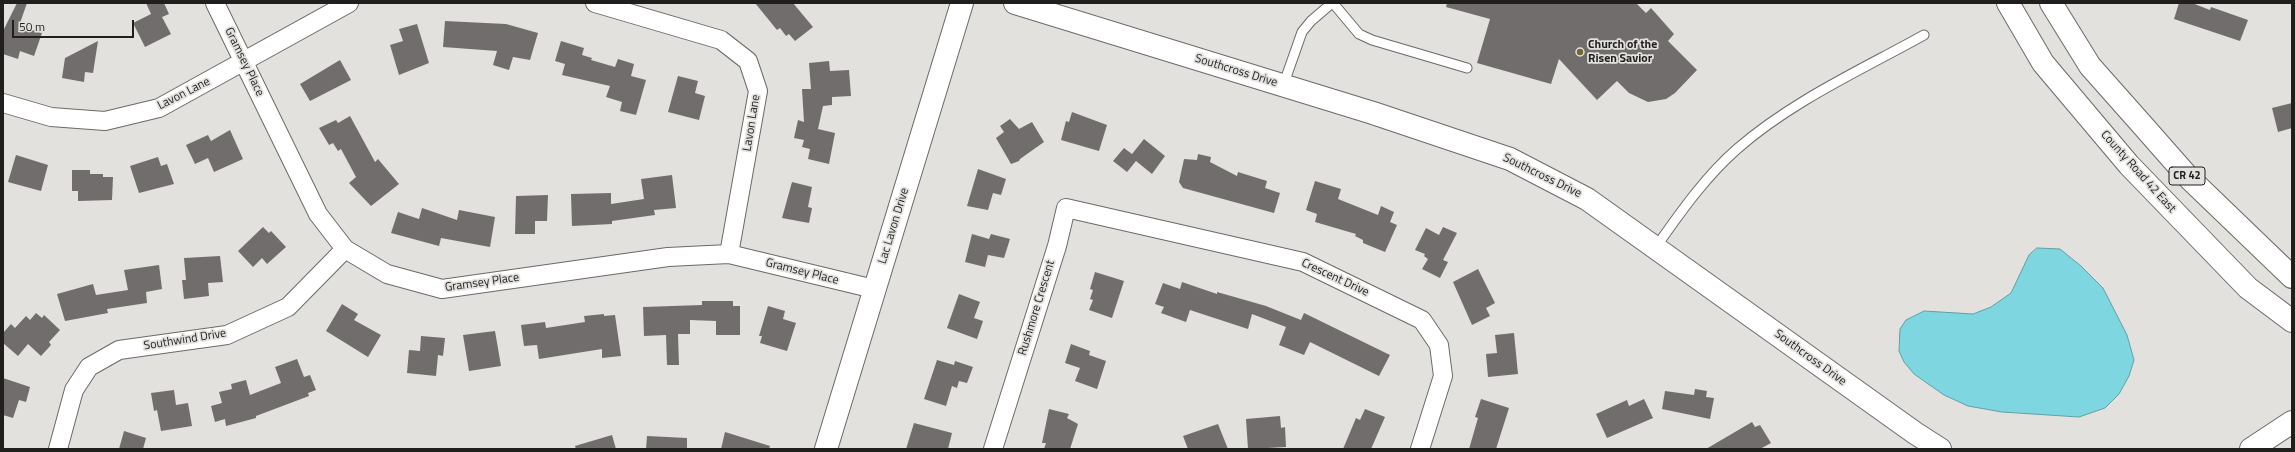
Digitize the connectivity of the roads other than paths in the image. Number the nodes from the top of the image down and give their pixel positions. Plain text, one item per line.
1 (215, 3) edge
2 (349, 3) edge
3 (596, 3) edge
4 (962, 3) edge
5 (1016, 3) edge
6 (1332, 3) edge
7 (2008, 3) edge
8 (2051, 3) edge
9 (1924, 35) dead end
10 (243, 62) junction
11 (1467, 68) dead end
12 (1284, 86) junction
13 (3, 103) edge
14 (1109, 218) joint
15 (1656, 248) junction
16 (345, 249) junction
17 (729, 254) junction
18 (2292, 277) edge
19 (876, 284) junction
20 (2292, 321) edge
21 (2292, 422) edge
22 (58, 449) edge
23 (826, 449) edge
24 (993, 449) edge
25 (1420, 449) edge
26 (1940, 449) edge
27 (2251, 449) edge

1 - 10 street, Gramsey Place
2 - 10 street, Lavon Lane
3 - 17 street, Lavon Lane
4 - 19 main road, Lac Lavon Drive
5 - 12 main road, Southcross Drive
6 - 11 lane
6 - 12 lane
7 - 20 main road, County Road 42 East / CR 42
8 - 18 main road, CR 42
9 - 15 lane
10 - 13 street, Lavon Lane
10 - 16 street, Gramsey Place
12 - 15 main road, Southcross Drive
14 - 24 street, Rushmore Crescent
14 - 25 street, Crescent Drive
15 - 26 main road, Southcross Drive
16 - 17 street, Gramsey Place
16 - 22 street, Southwind Drive
17 - 19 street, Gramsey Place
19 - 23 main road, Lac Lavon Drive
21 - 27 main road

